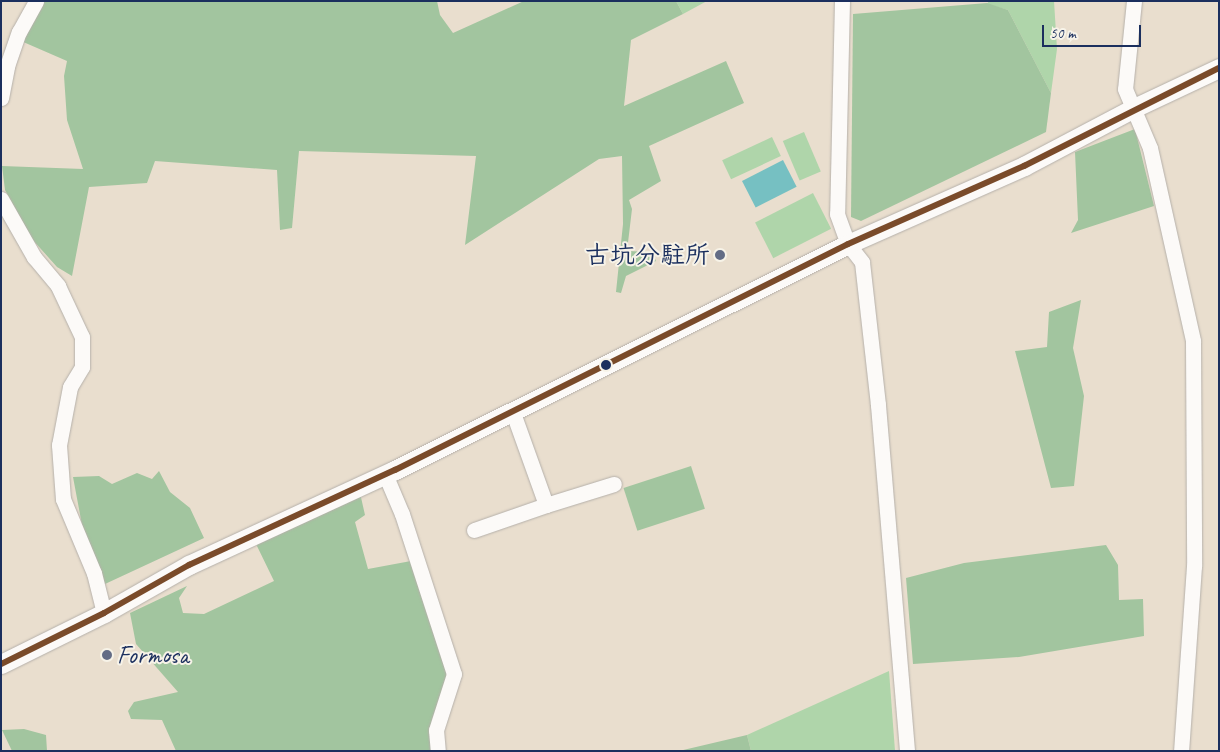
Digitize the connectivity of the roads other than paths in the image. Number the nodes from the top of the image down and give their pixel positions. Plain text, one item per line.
1 (36, 1) edge
2 (842, 1) edge
3 (1134, 1) edge
4 (1219, 68) edge
5 (1, 98) edge
6 (1134, 108) junction
7 (1, 199) edge
8 (848, 244) junction
9 (512, 410) junction
10 (386, 474) junction
11 (614, 484) dead end
12 (546, 505) junction
13 (474, 530) dead end
14 (104, 613) junction
15 (1, 664) edge
16 (438, 751) edge
17 (907, 751) edge
18 (1181, 751) edge

1 - 5 street
2 - 8 street
3 - 6 street
4 - 6 main road
6 - 8 main road
6 - 18 street
7 - 14 street
8 - 9 main road
8 - 17 street
9 - 10 main road
9 - 12 street
10 - 14 main road
10 - 16 street
11 - 12 street
12 - 13 street
14 - 15 main road

